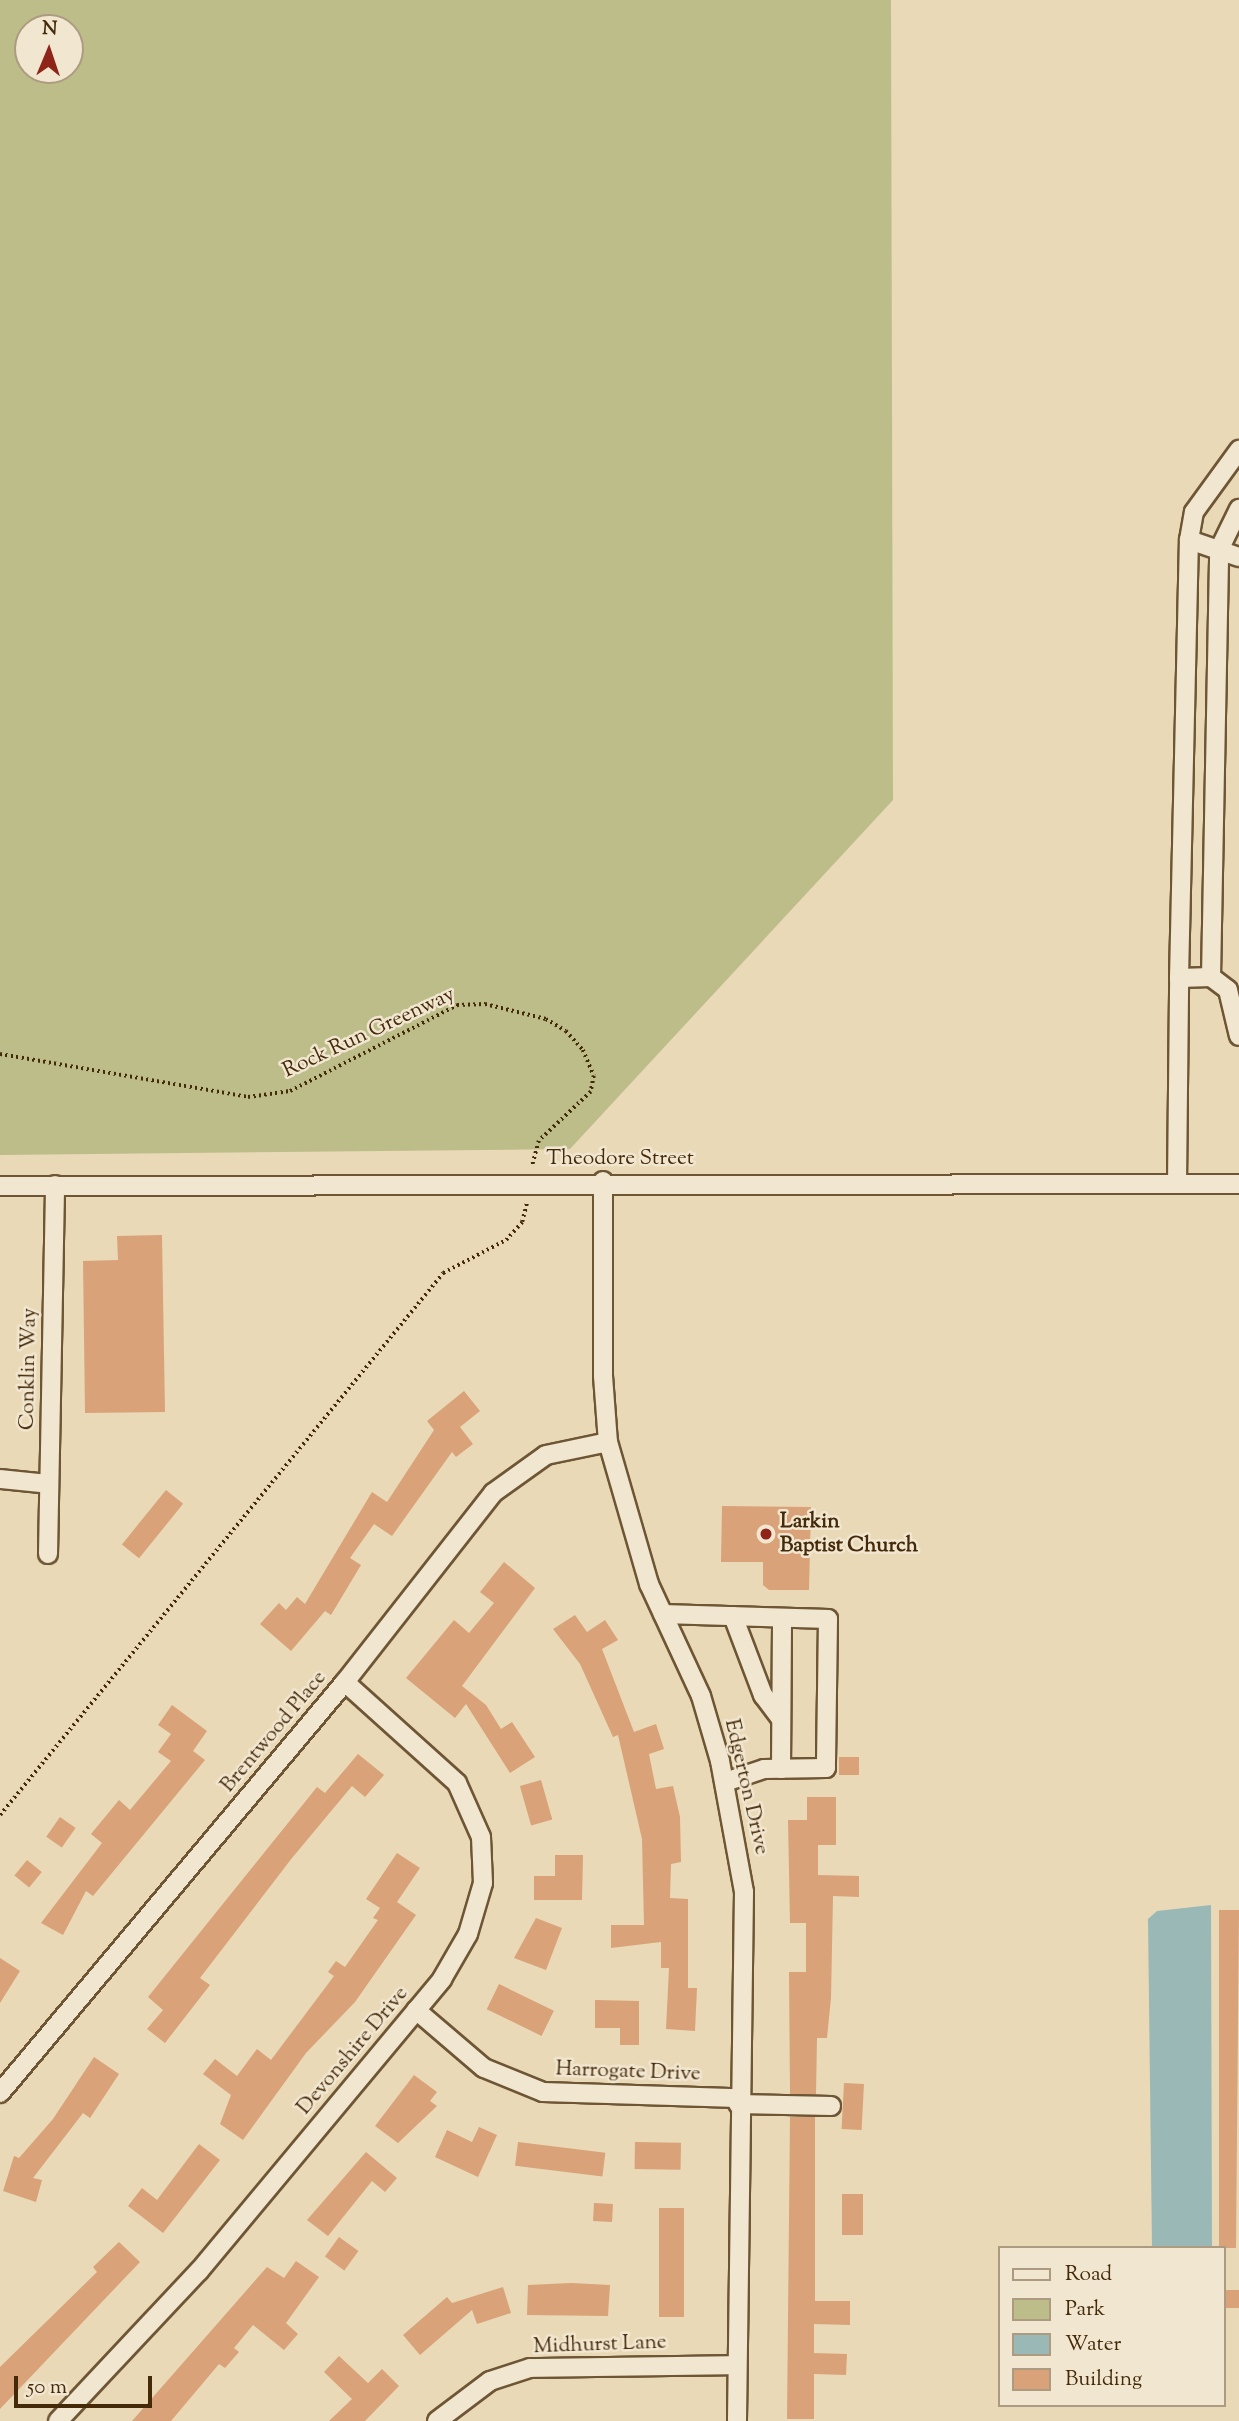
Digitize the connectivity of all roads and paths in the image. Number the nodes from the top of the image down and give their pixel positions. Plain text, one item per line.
1 (1239, 450) edge
2 (1239, 509) edge
3 (1189, 540) junction
4 (1219, 550) junction
5 (1239, 557) edge
6 (1211, 977) junction
7 (1179, 978) junction
8 (1239, 1036) edge
9 (0, 1054) edge
10 (530, 1181) junction
11 (603, 1181) junction
12 (1177, 1184) junction
13 (1239, 1184) edge
14 (55, 1185) junction
15 (0, 1186) edge
16 (608, 1442) junction
17 (0, 1479) edge
18 (49, 1484) junction
19 (48, 1554) dead end
20 (663, 1614) junction
21 (733, 1616) junction
22 (782, 1618) junction
23 (345, 1682) junction
24 (781, 1719) junction
25 (781, 1769) junction
26 (725, 1782) junction
27 (0, 1815) edge
28 (416, 2010) junction
29 (0, 2093) edge
30 (738, 2101) junction
31 (831, 2106) dead end
32 (737, 2365) junction
33 (58, 2421) edge
34 (437, 2421) edge
35 (737, 2421) edge

1 - 3 street
2 - 4 street
3 - 4 street
3 - 7 street
4 - 5 street
4 - 6 street
6 - 7 street
6 - 8 street
7 - 12 street
9 - 10 path, Rock Run Greenway
10 - 11 street, Theodore Street
10 - 14 street, Theodore Street
10 - 27 path
11 - 12 street, Theodore Street
11 - 16 street, Edgerton Drive
12 - 13 street, Theodore Street
14 - 15 street, Theodore Street
14 - 18 street, Conklin Way
16 - 20 street, Edgerton Drive
16 - 23 street, Brentwood Place
17 - 18 street
18 - 19 street, Conklin Way
20 - 21 street
20 - 26 street, Edgerton Drive
21 - 22 street
21 - 24 street
22 - 24 street
22 - 25 street
23 - 28 street, Devonshire Drive
23 - 29 street, Brentwood Place
24 - 25 street
25 - 26 street
26 - 30 street, Edgerton Drive
28 - 30 street, Harrogate Drive
28 - 33 street, Devonshire Drive
30 - 31 street, Harrogate Drive
30 - 32 street, Edgerton Drive
32 - 34 street, Midhurst Lane
32 - 35 street, Edgerton Drive

